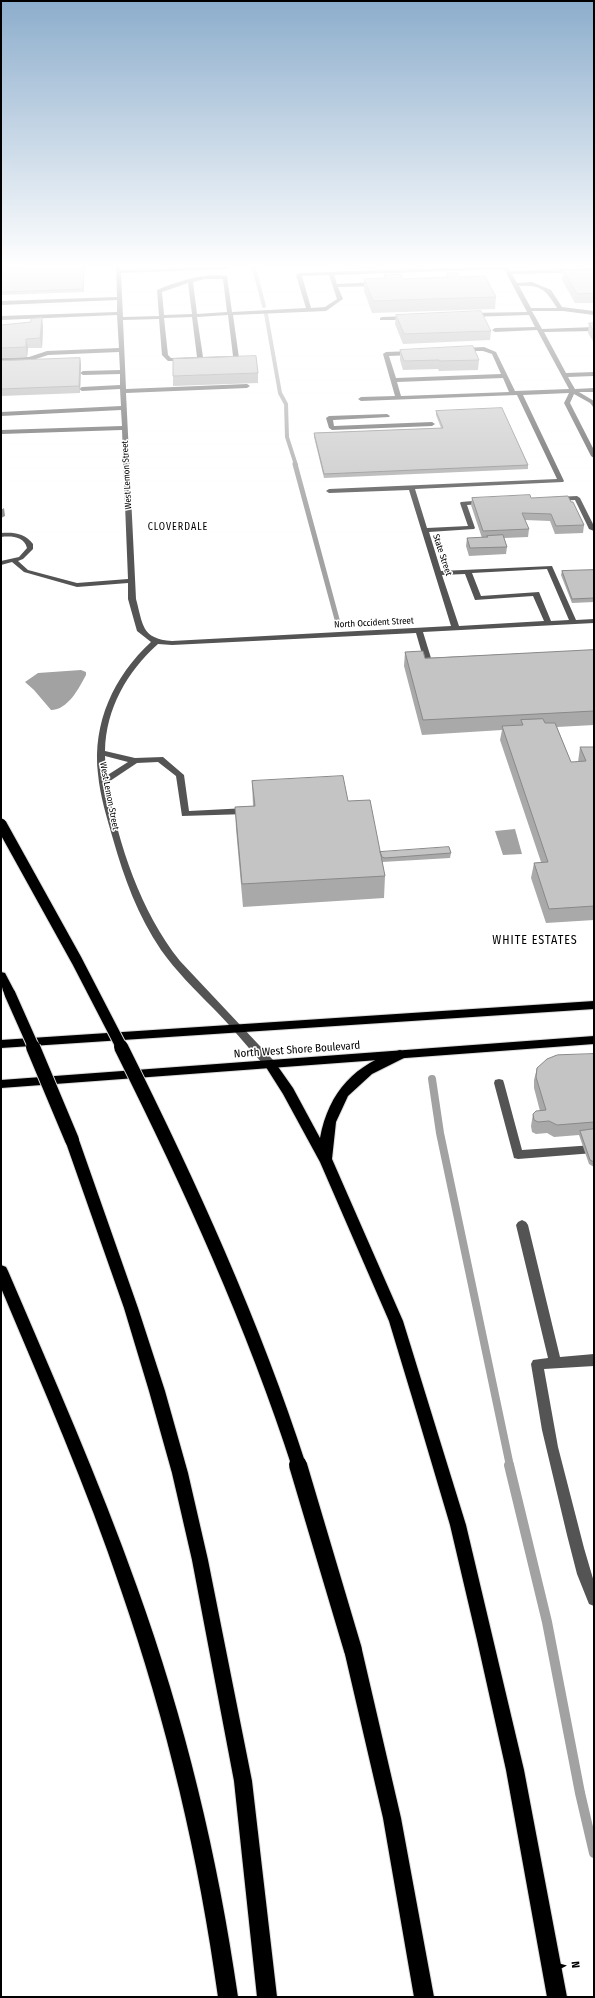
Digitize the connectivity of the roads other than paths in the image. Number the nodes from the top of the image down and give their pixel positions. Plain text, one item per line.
1 (35, 357) edge
2 (121, 357) edge
3 (166, 357) edge
4 (236, 357) edge
5 (387, 357) edge
6 (496, 357) edge
7 (555, 357) edge
8 (200, 359) joint
9 (1, 360) edge
10 (122, 372) junction
11 (83, 373) dead end
12 (594, 374) edge
13 (565, 375) junction
14 (505, 376) junction
15 (394, 380) junction
16 (247, 386) edge
17 (82, 389) dead end
18 (123, 389) junction
19 (594, 390) edge
20 (573, 391) junction
21 (516, 393) junction
22 (399, 398) junction
23 (361, 399) dead end
24 (594, 406) edge
25 (384, 407) junction
26 (124, 408) junction
27 (1, 414) edge
28 (432, 424) dead end
29 (390, 426) junction
30 (125, 428) junction
31 (1, 432) edge
32 (594, 456) edge
33 (411, 487) junction
34 (329, 491) dead end
35 (547, 499) edge
36 (494, 501) edge
37 (594, 529) edge
38 (424, 530) junction
39 (1, 534) edge
40 (14, 561) junction
41 (1, 563) edge
42 (468, 572) junction
43 (438, 573) junction
44 (132, 581) junction
45 (594, 621) edge
46 (573, 622) junction
47 (549, 624) junction
48 (456, 629) junction
49 (419, 630) junction
50 (156, 642) junction
51 (432, 672) edge
52 (101, 752) junction
53 (135, 761) junction
54 (104, 781) junction
55 (253, 811) edge
56 (1, 824) edge
57 (1, 976) edge
58 (594, 1005) edge
59 (239, 1030) junction
60 (594, 1040) edge
61 (1, 1044) edge
62 (400, 1055) junction
63 (270, 1064) junction
64 (499, 1083) dead end
65 (1, 1084) edge
66 (594, 1149) edge
67 (326, 1161) junction
68 (522, 1225) dead end
69 (1, 1271) edge
70 (594, 1361) edge
71 (555, 1362) junction
72 (594, 1599) edge
73 (228, 1997) edge
74 (267, 1997) edge
75 (424, 1997) edge
76 (557, 1997) edge

1 - 9 street
2 - 10 street, West Lemon Street
3 - 8 street
4 - 8 street
5 - 15 street
6 - 14 street
7 - 13 street
10 - 11 street
10 - 18 street, West Lemon Street
12 - 13 street
13 - 20 street
14 - 15 street
14 - 21 street
15 - 22 street
16 - 18 street
17 - 18 street
18 - 26 street, West Lemon Street
19 - 20 street
20 - 21 street
20 - 24 street
20 - 32 street
21 - 22 street
21 - 33 street
22 - 25 street
23 - 25 street
25 - 29 street
25 - 29 street
26 - 27 street
26 - 30 street, West Lemon Street
28 - 29 street
30 - 31 street
30 - 44 street, West Lemon Street
33 - 34 street
33 - 38 street, State Street
35 - 37 street
36 - 38 street
38 - 43 street, State Street
39 - 40 street
40 - 41 street
40 - 44 street
42 - 43 street
42 - 46 street
42 - 47 street
43 - 48 street, State Street
44 - 50 street, West Lemon Street
45 - 46 street, North Occident Street
46 - 47 street, North Occident Street
47 - 48 street, North Occident Street
48 - 49 street, North Occident Street
49 - 50 street, North Occident Street
49 - 51 street
50 - 52 street, West Lemon Street
52 - 53 street
52 - 54 street, West Lemon Street
53 - 54 street
53 - 55 street
54 - 59 street, West Lemon Street
56 - 75 highway, bridge
57 - 74 highway, bridge
58 - 59 main road
59 - 61 main road
59 - 63 street, West Lemon Street
60 - 62 main road, North West Shore Boulevard
62 - 63 main road, North West Shore Boulevard
62 - 67 highway
63 - 65 main road, North West Shore Boulevard
63 - 67 highway
64 - 66 street
67 - 76 highway
68 - 71 street
69 - 73 highway
70 - 71 street
71 - 72 street

